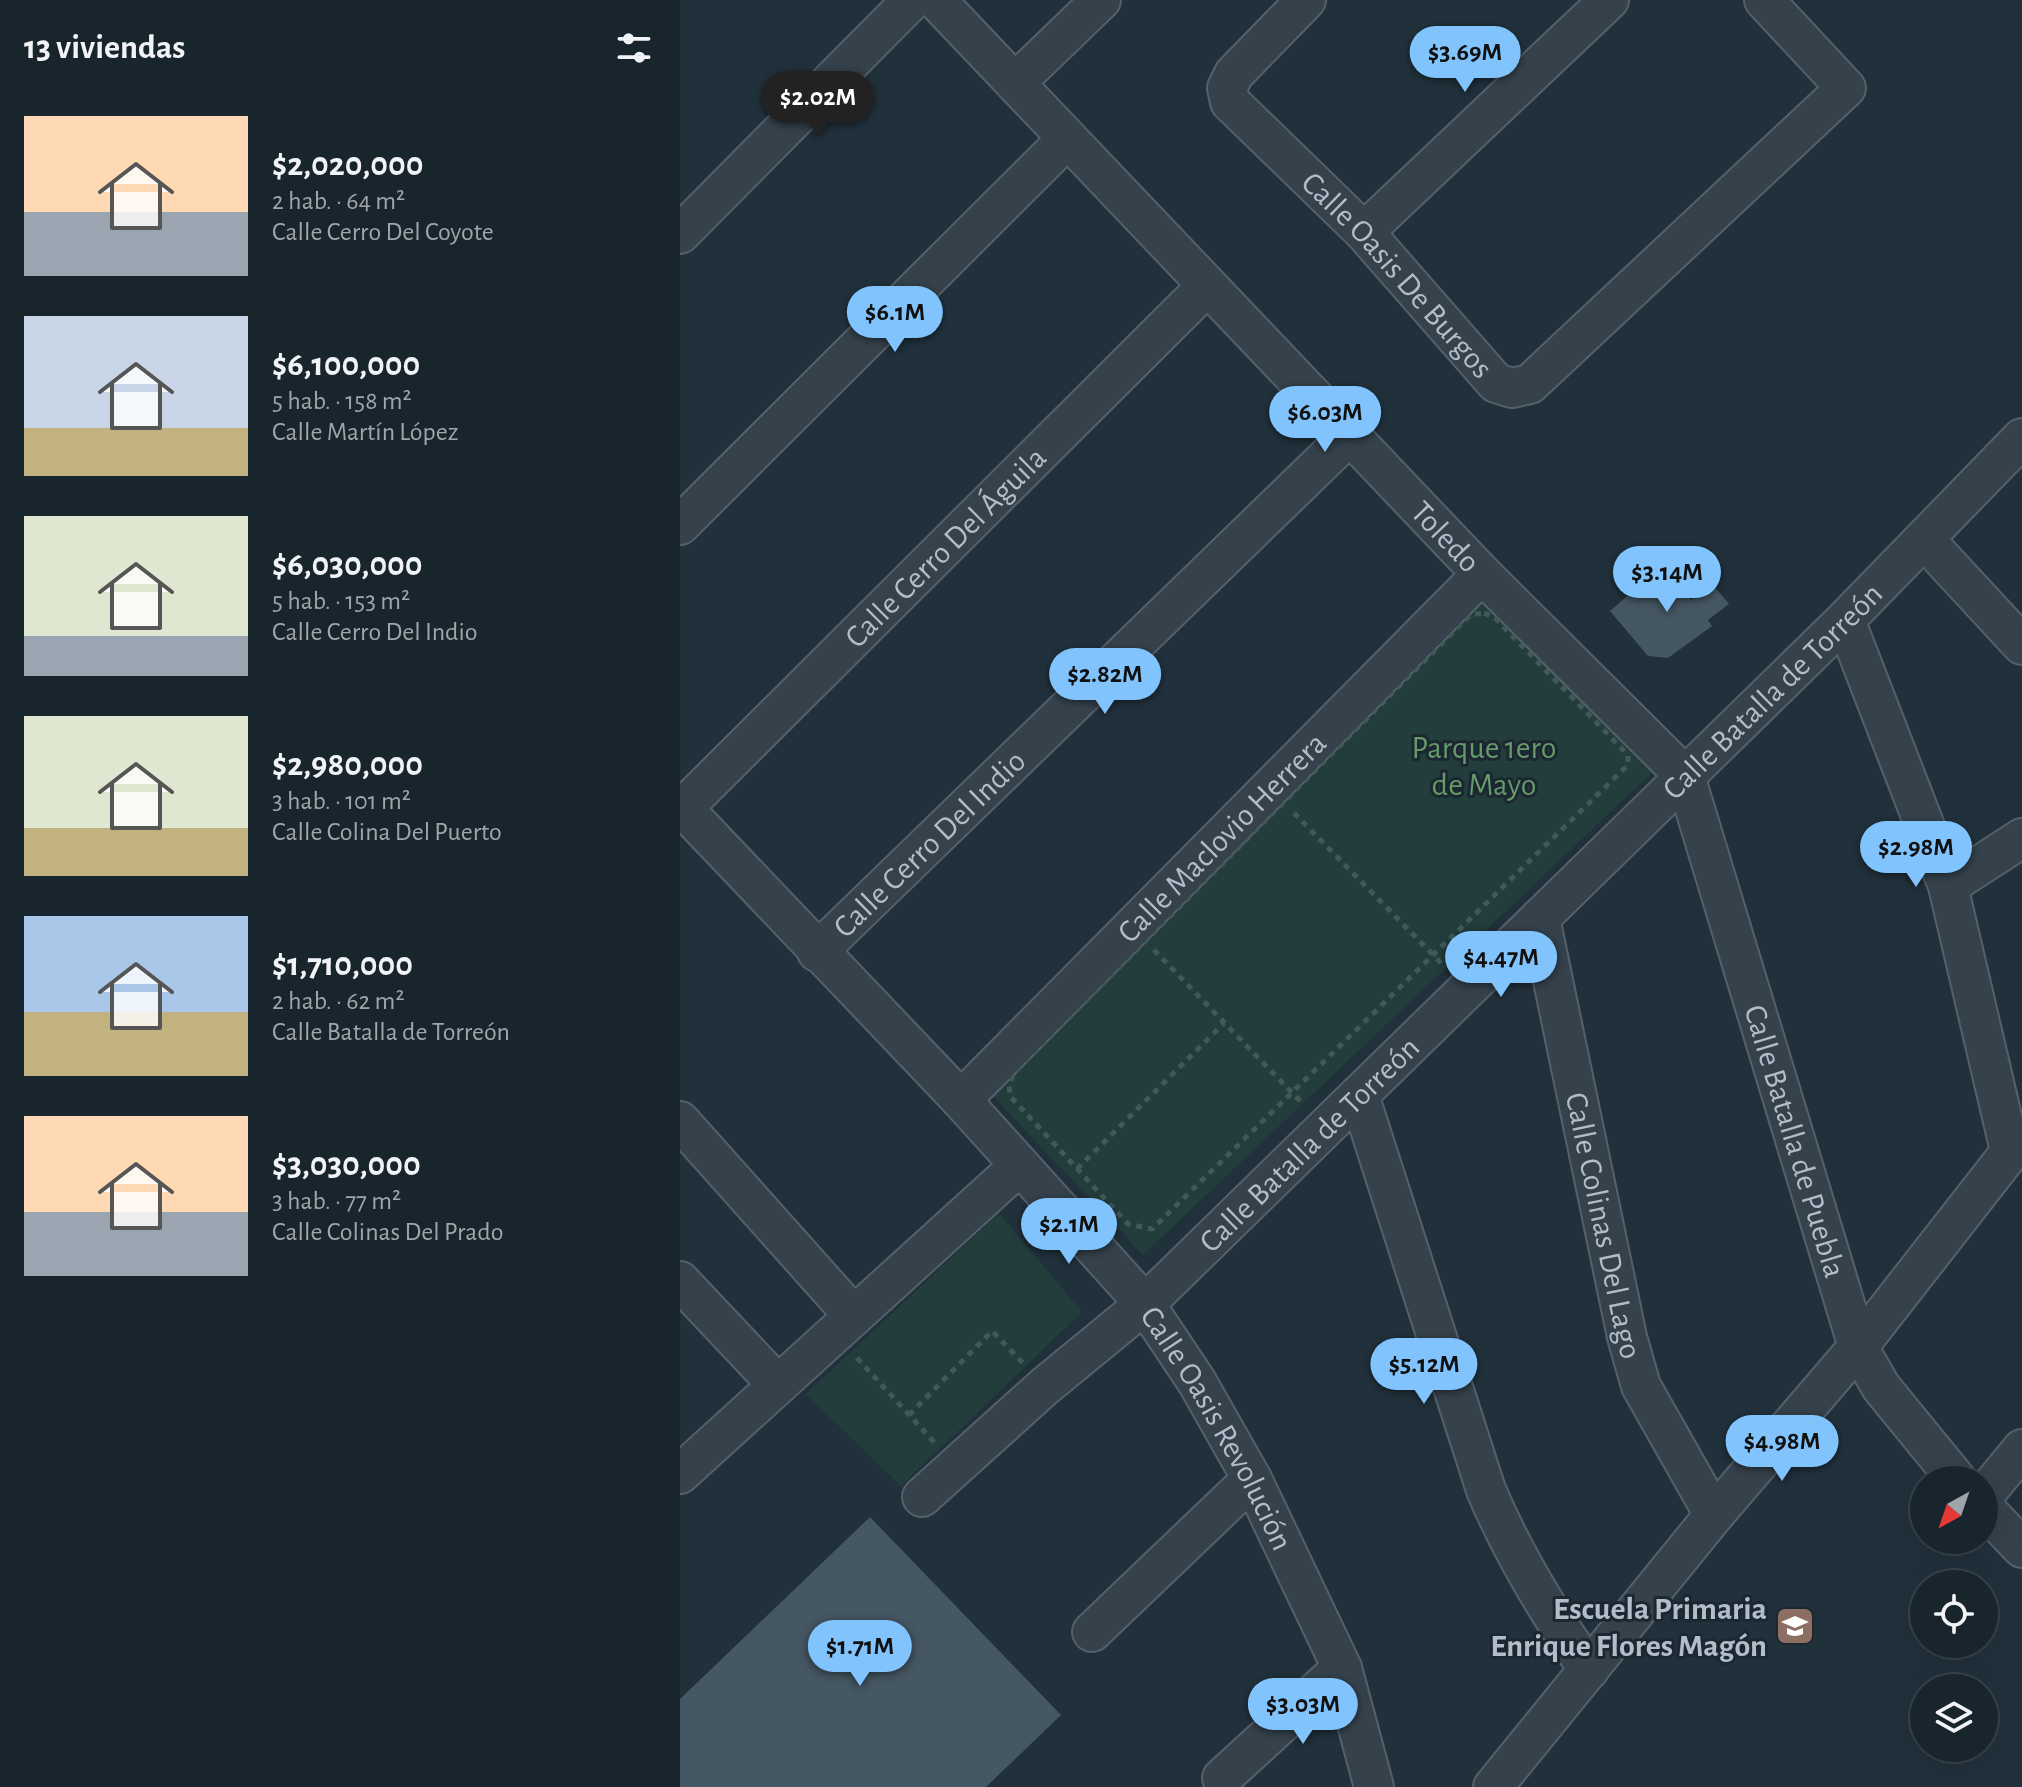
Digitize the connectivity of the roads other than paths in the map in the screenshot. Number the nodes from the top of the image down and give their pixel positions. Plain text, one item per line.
1 (912, 0) edge
2 (936, 0) edge
3 (1101, 0) edge
4 (1306, 0) edge
5 (1609, 0) edge
6 (1764, 0) edge
7 (1015, 83) junction
8 (1067, 139) junction
9 (1364, 232) junction
10 (680, 234) edge
11 (1206, 287) junction
12 (1350, 435) junction
13 (2022, 438) edge
14 (680, 525) edge
15 (1924, 539) junction
16 (1482, 574) junction
17 (1845, 620) junction
18 (2022, 645) edge
19 (1685, 776) junction
20 (682, 806) edge
21 (2022, 838) edge
22 (1948, 886) junction
23 (1540, 918) junction
24 (817, 952) junction
25 (1359, 1095) junction
26 (961, 1100) junction
27 (680, 1121) edge
28 (2016, 1144) edge
29 (1019, 1166) junction
30 (680, 1281) edge
31 (1145, 1304) junction
32 (844, 1325) junction
33 (1858, 1347) junction
34 (777, 1384) junction
35 (2022, 1449) edge
36 (1946, 1466) edge
37 (680, 1474) edge
38 (1998, 1478) edge
39 (1252, 1479) junction
40 (922, 1497) dead end
41 (1714, 1515) junction
42 (1998, 1523) edge
43 (2022, 1548) edge
44 (1092, 1632) dead end
45 (1342, 1668) junction
46 (1589, 1670) junction
47 (1222, 1778) dead end
48 (1374, 1787) edge
49 (1493, 1787) edge

1 - 10 street
2 - 7 street, Toledo
3 - 7 street
4 - 9 street, Calle Oasis De Burgos
5 - 9 street
6 - 9 street, Calle Oasis De Burgos
7 - 8 street, Toledo
8 - 11 street, Toledo
8 - 14 street
11 - 12 street, Toledo
11 - 20 street, Calle Cerro Del Águila
12 - 16 street, Toledo
12 - 24 street, Calle Cerro Del Indio
13 - 15 street, Calle Batalla de Torreón
15 - 17 street, Calle Batalla de Torreón
15 - 18 street
16 - 19 street, Toledo
16 - 26 street, Calle Maclovio Herrera
17 - 19 street, Calle Batalla de Torreón
17 - 22 street
19 - 23 street, Calle Batalla de Torreón
19 - 33 street, Calle Batalla de Puebla
20 - 24 street, Calle Oasis Revolución
21 - 22 street
22 - 28 street
23 - 25 street, Calle Batalla de Torreón
23 - 41 street, Calle Colinas Del Lago
24 - 26 street, Calle Oasis Revolución
25 - 31 street, Calle Batalla de Torreón
25 - 46 street
26 - 29 street, Calle Oasis Revolución
27 - 32 street
28 - 33 street
29 - 31 street, Calle Oasis Revolución
29 - 32 street
30 - 34 street
31 - 39 street, Calle Oasis Revolución
31 - 40 street, Calle Batalla de Torreón
32 - 34 street
33 - 36 street, Calle Batalla de Puebla
33 - 41 street
34 - 37 street
35 - 38 street
39 - 44 street
39 - 45 street, Calle Oasis Revolución
41 - 46 street
42 - 43 street
45 - 47 street
45 - 48 street, Calle Oasis Revolución
46 - 49 street

